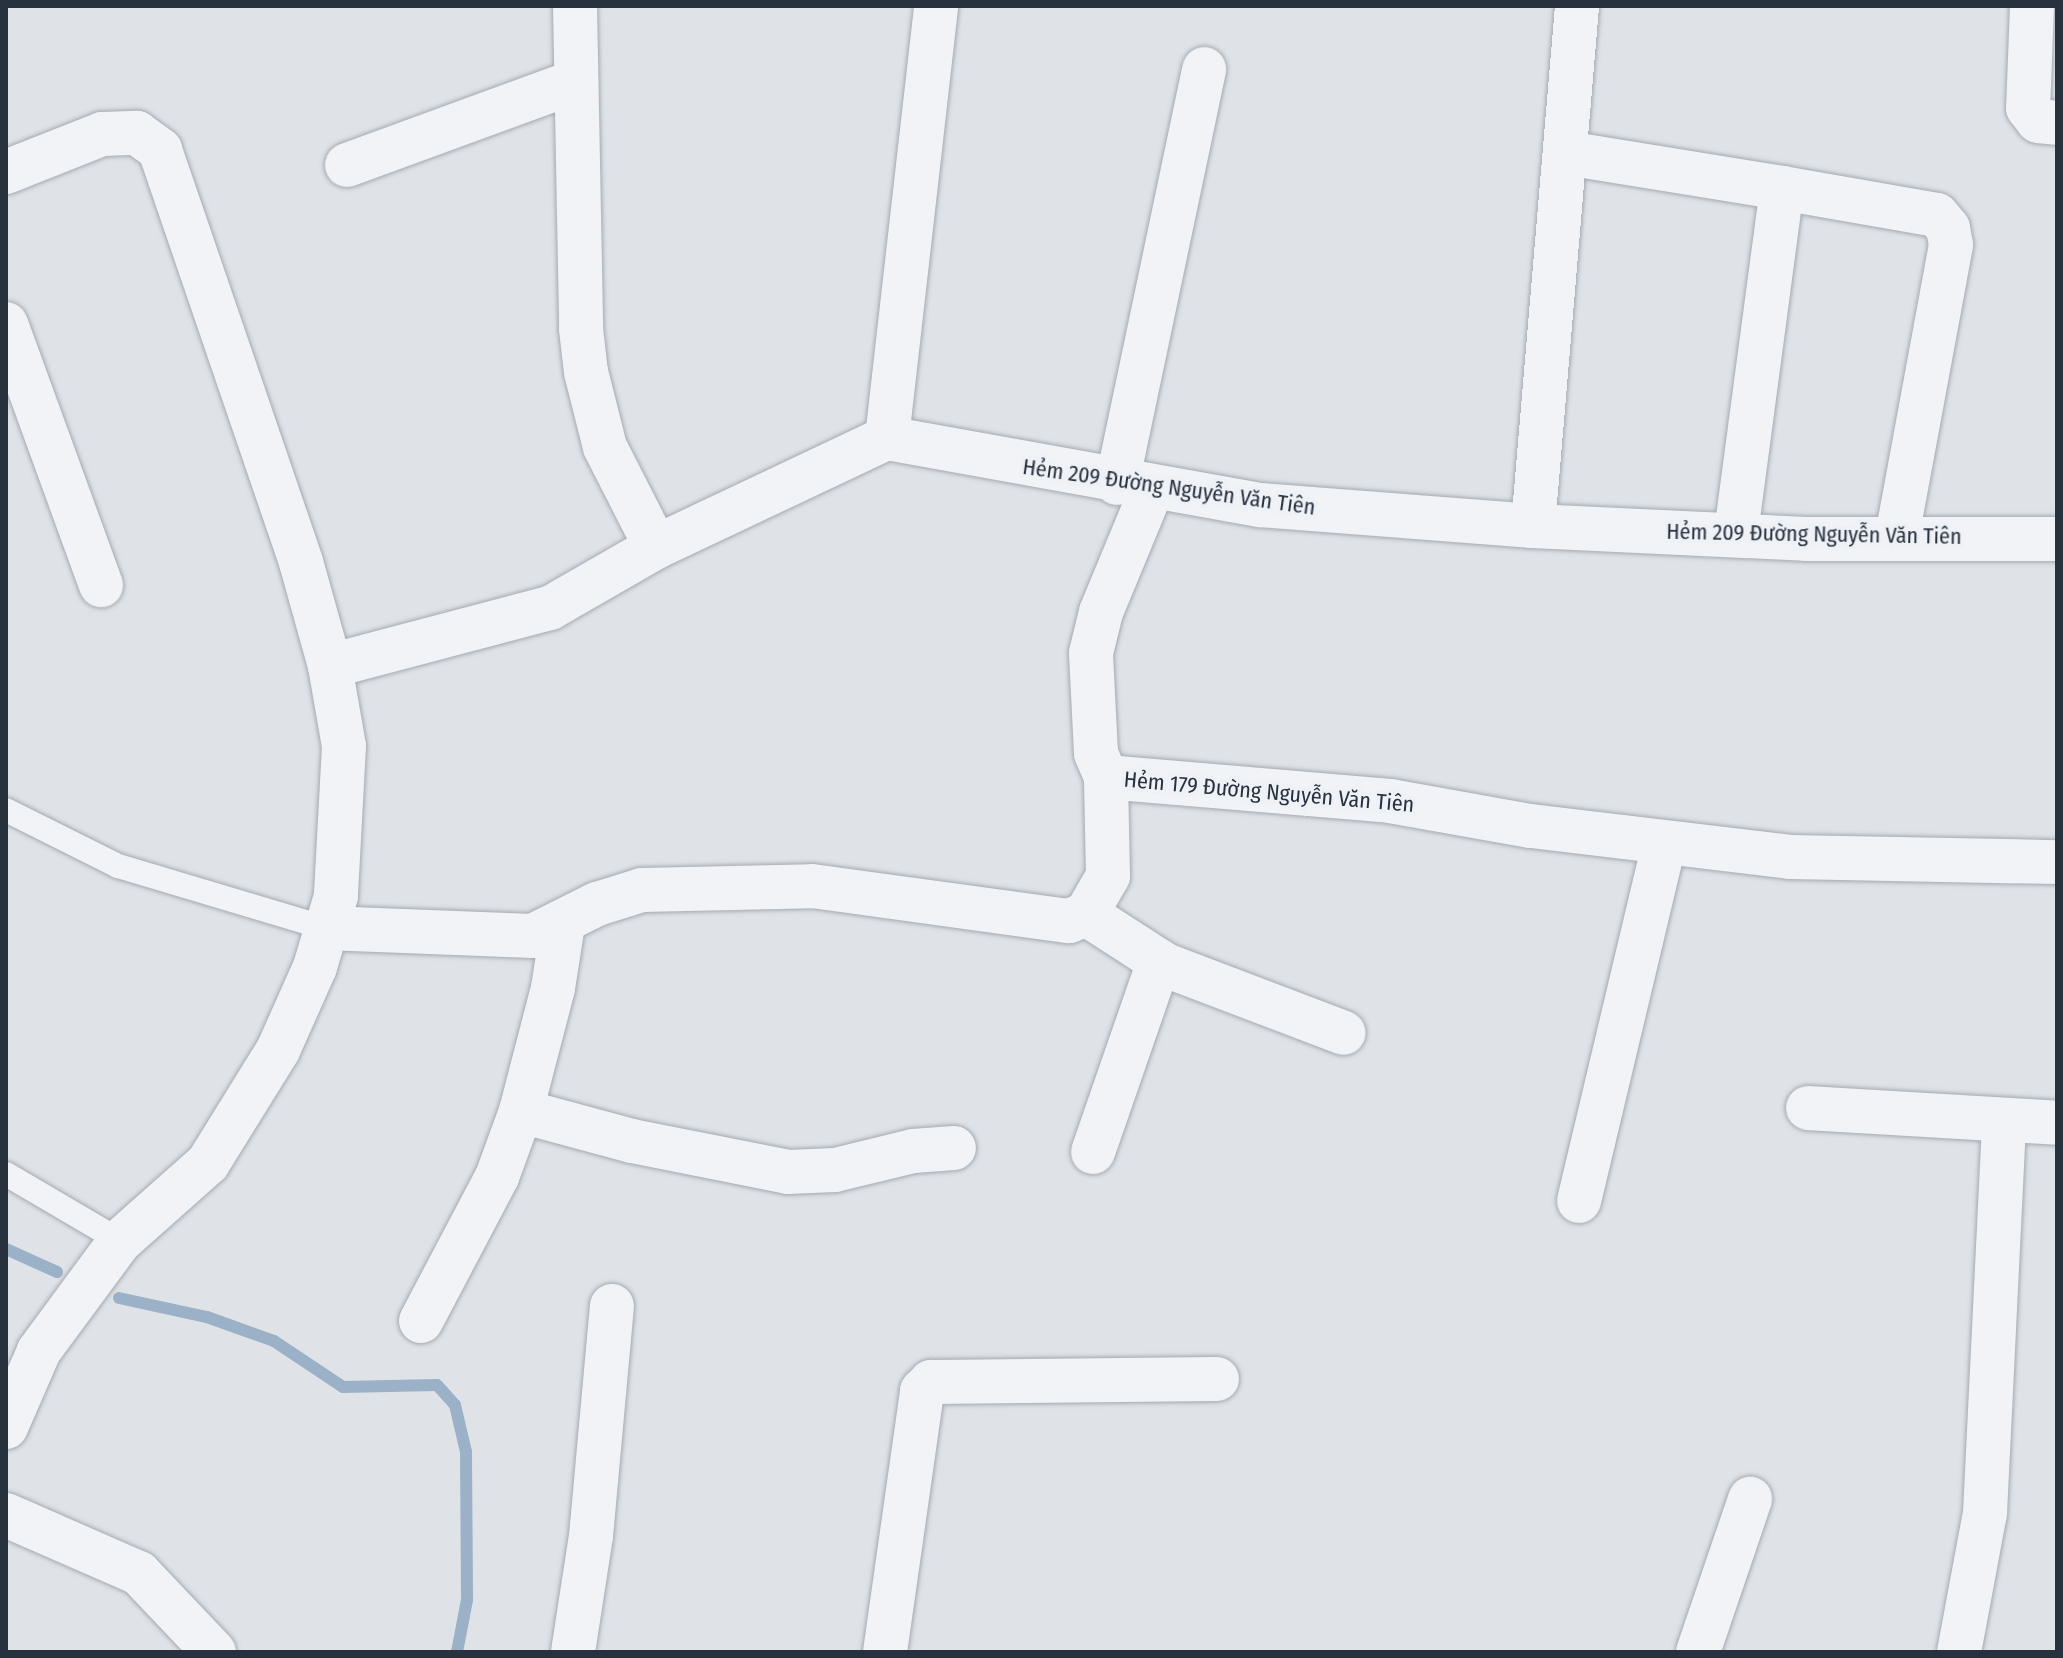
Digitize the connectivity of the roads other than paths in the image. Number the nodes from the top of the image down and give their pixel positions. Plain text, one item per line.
1 (575, 6) edge
2 (936, 6) edge
3 (1577, 6) edge
4 (2032, 6) edge
5 (1204, 69) dead end
6 (576, 81) junction
7 (2057, 123) edge
8 (1566, 153) junction
9 (347, 165) dead end
10 (6, 172) edge
11 (1782, 188) junction
12 (6, 324) edge
13 (887, 438) junction
14 (1134, 486) junction
15 (1533, 526) junction
16 (1736, 535) junction
17 (1897, 536) junction
18 (2057, 539) edge
19 (656, 547) junction
20 (101, 585) dead end
21 (330, 666) junction
22 (1106, 777) junction
23 (6, 810) edge
24 (1664, 844) junction
25 (2057, 862) edge
26 (1086, 914) junction
27 (563, 924) junction
28 (326, 928) junction
29 (1159, 961) junction
30 (1344, 1033) dead end
31 (1808, 1108) dead end
32 (521, 1111) junction
33 (2057, 1123) edge
34 (2004, 1124) junction
35 (954, 1148) dead end
36 (1093, 1152) dead end
37 (6, 1174) edge
38 (1579, 1201) dead end
39 (120, 1241) junction
40 (612, 1306) dead end
41 (421, 1321) dead end
42 (1217, 1379) dead end
43 (6, 1427) edge
44 (1750, 1499) dead end
45 (6, 1515) edge
46 (214, 1652) edge
47 (573, 1652) edge
48 (885, 1652) edge
49 (1698, 1652) edge
50 (1959, 1652) edge

1 - 6 street
2 - 13 street
3 - 8 street
4 - 7 street
5 - 14 street
6 - 9 street
6 - 19 street
8 - 11 street
8 - 15 street
10 - 21 street
11 - 16 street
11 - 17 street
12 - 20 street
13 - 14 street, Hẻm 209 Đường Nguyễn Văn Tiên
13 - 19 street
14 - 15 street, Hẻm 209 Đường Nguyễn Văn Tiên
14 - 22 street
15 - 16 street, Hẻm 209 Đường Nguyễn Văn Tiên
16 - 17 street, Hẻm 209 Đường Nguyễn Văn Tiên
17 - 18 street, Hẻm 209 Đường Nguyễn Văn Tiên
19 - 21 street
21 - 28 street
22 - 24 street, Hẻm 179 Đường Nguyễn Văn Tiên
22 - 26 street, Hẻm 179 Đường Nguyễn Văn Tiên
23 - 28 lane
24 - 25 street, Hẻm 179 Đường Nguyễn Văn Tiên
24 - 38 street
26 - 27 street
26 - 29 street
27 - 28 street
27 - 32 street
28 - 39 street
29 - 30 street
29 - 36 street
31 - 34 street
32 - 35 street
32 - 41 street
33 - 34 street
34 - 50 street
37 - 39 lane
39 - 43 street
40 - 47 street
42 - 48 street
44 - 49 street
45 - 46 street

